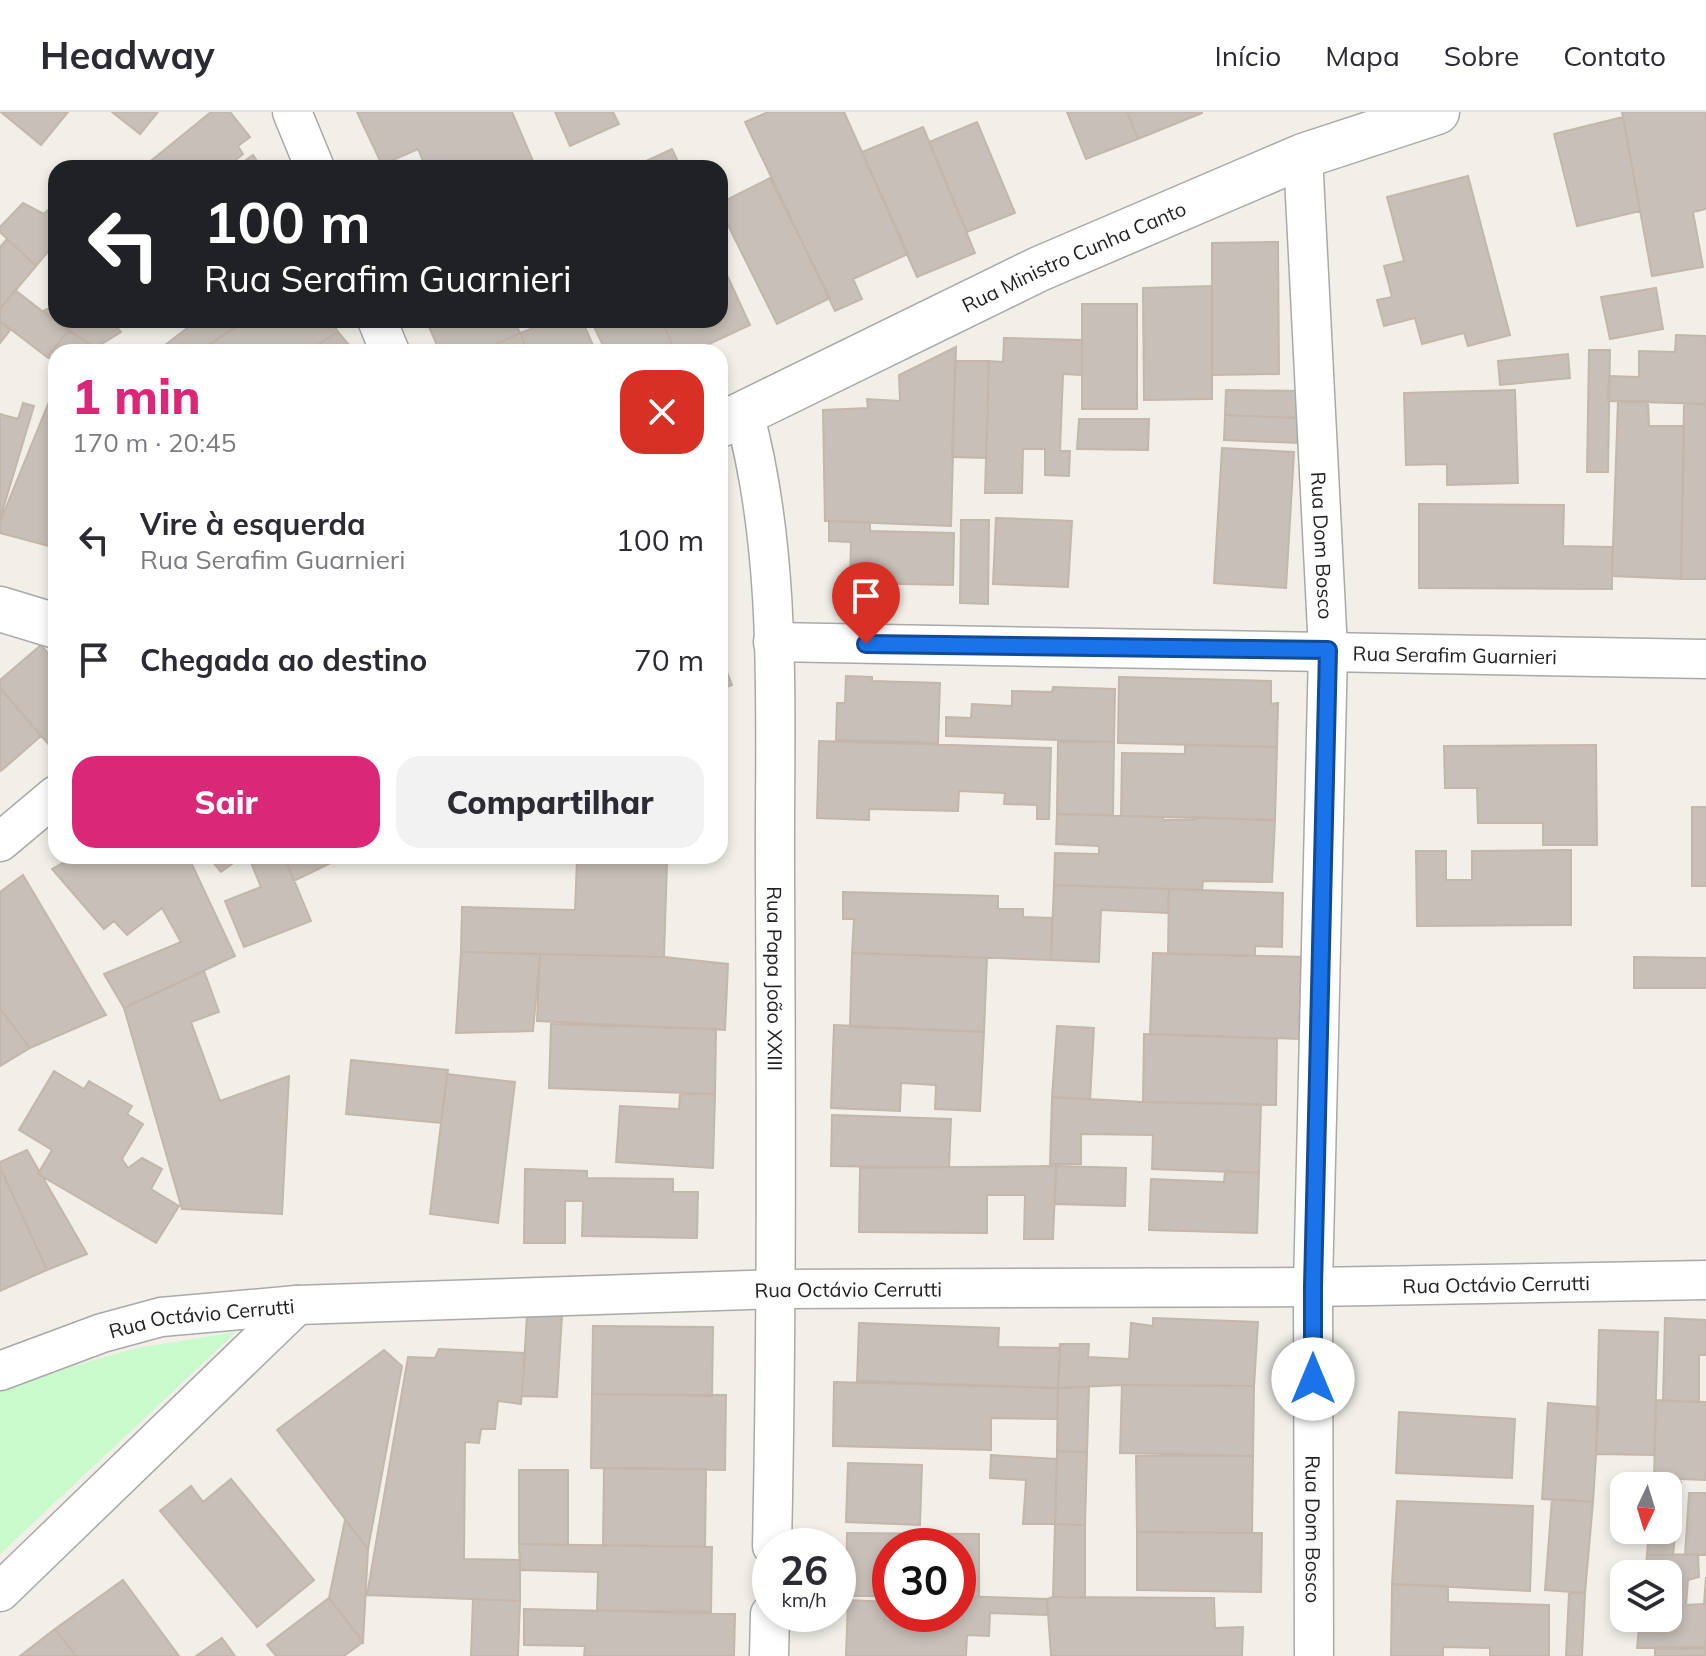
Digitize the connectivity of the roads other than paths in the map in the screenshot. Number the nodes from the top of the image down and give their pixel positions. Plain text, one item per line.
1 (292, 112) edge
2 (1437, 112) edge
3 (1303, 156) junction
4 (312, 160) edge
5 (732, 419) edge
6 (0, 609) edge
7 (48, 624) edge
8 (773, 642) junction
9 (1328, 650) junction
10 (1706, 659) edge
11 (48, 802) edge
12 (0, 842) edge
13 (1706, 1280) edge
14 (1313, 1287) junction
15 (777, 1289) junction
16 (297, 1305) junction
17 (0, 1371) edge
18 (772, 1528) edge
19 (0, 1592) edge
20 (770, 1632) edge
21 (769, 1656) edge
22 (1314, 1656) edge

1 - 4 street
2 - 3 street, Rua Ministro Cunha Canto
3 - 5 street, Rua Ministro Cunha Canto
3 - 9 street, Rua Dom Bosco
5 - 8 street, Rua Papa João XXIII
6 - 7 street
8 - 9 street, Rua Serafim Guarnieri
8 - 15 street, Rua Papa João XXIII
9 - 10 street, Rua Serafim Guarnieri
9 - 14 street, Rua Dom Bosco
11 - 12 street
13 - 14 street, Rua Octávio Cerrutti
14 - 15 street, Rua Octávio Cerrutti
14 - 22 street, Rua Dom Bosco
15 - 16 street, Rua Octávio Cerrutti
15 - 18 street, Rua Papa João XXIII
16 - 17 street, Rua Octávio Cerrutti
16 - 19 street
20 - 21 street

